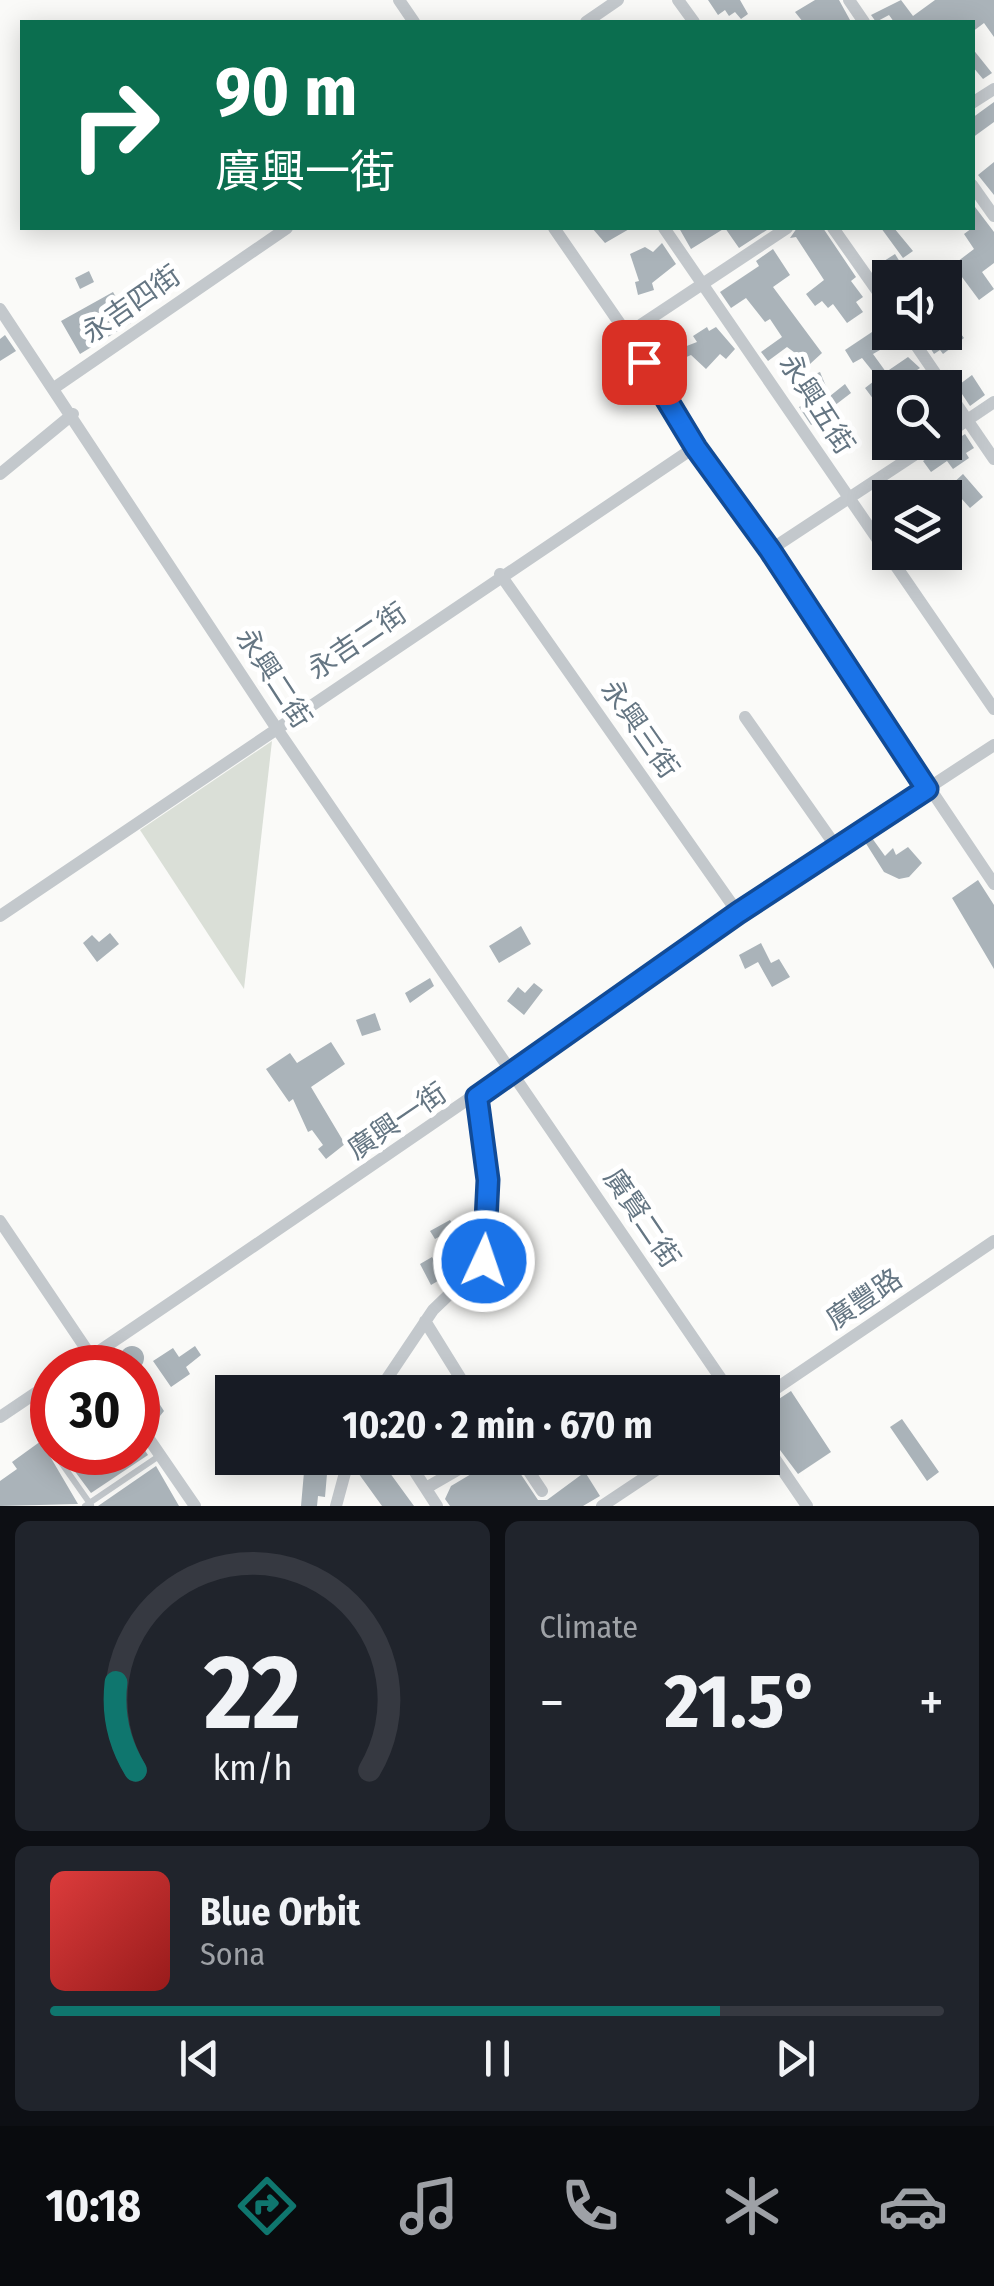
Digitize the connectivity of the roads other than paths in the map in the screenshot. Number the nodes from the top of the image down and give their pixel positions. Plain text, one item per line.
1 (618, 0) edge
2 (589, 20) edge
3 (975, 189) edge
4 (994, 216) edge
5 (284, 230) edge
6 (555, 230) edge
7 (665, 230) edge
8 (785, 230) edge
9 (834, 230) edge
10 (872, 283) edge
11 (704, 284) junction
12 (0, 309) edge
13 (626, 334) junction
14 (919, 350) edge
15 (54, 388) junction
16 (994, 402) edge
17 (73, 414) junction
18 (968, 420) junction
19 (962, 424) edge
20 (696, 448) junction
21 (907, 460) edge
22 (994, 460) edge
23 (0, 474) edge
24 (848, 499) junction
25 (770, 550) junction
26 (500, 574) junction
27 (994, 709) edge
28 (745, 717) dead end
29 (275, 726) junction
30 (994, 745) edge
31 (927, 789) junction
32 (837, 848) junction
33 (994, 884) edge
34 (738, 913) junction
35 (0, 916) edge
36 (513, 1071) junction
37 (477, 1097) junction
38 (0, 1221) edge
39 (994, 1241) edge
40 (426, 1321) junction
41 (84, 1345) edge
42 (120, 1345) edge
43 (389, 1375) edge
44 (459, 1375) edge
45 (719, 1375) edge
46 (780, 1386) edge
47 (30, 1397) edge
48 (0, 1417) edge
49 (160, 1456) edge
50 (780, 1466) edge
51 (69, 1475) edge
52 (132, 1475) edge
53 (344, 1475) edge
54 (417, 1475) edge
55 (449, 1475) edge
56 (531, 1475) edge
57 (648, 1475) edge
58 (426, 1488) junction
59 (542, 1491) dead end
60 (89, 1505) edge
61 (195, 1506) edge
62 (336, 1506) edge
63 (438, 1506) edge
64 (602, 1506) edge
65 (807, 1506) edge

1 - 2 street
3 - 4 street
5 - 15 street, 永吉四街
6 - 13 street
7 - 11 street, 永興五街
8 - 11 street
9 - 10 street
11 - 13 street
11 - 24 street, 永興五街
12 - 15 street, 永興二街
13 - 20 street
14 - 18 street
15 - 17 street, 永興二街
16 - 18 street
17 - 23 street
17 - 29 street, 永興二街
18 - 19 street
18 - 22 street
20 - 25 street
20 - 26 street, 永吉二街
21 - 24 street
24 - 25 street
24 - 27 street, 永興五街
25 - 31 street
26 - 29 street, 永吉二街
26 - 34 street, 永興三街
28 - 32 street
29 - 35 street, 永吉二街
29 - 36 street, 永興二街
30 - 31 street, 廣興一街
31 - 32 street, 廣興一街
31 - 33 street
32 - 34 street, 廣興一街
34 - 36 street, 廣興一街
36 - 37 street, 廣興一街
36 - 45 street, 廣賢二街
37 - 40 street
37 - 42 street, 廣興一街
38 - 41 street
39 - 46 street, 廣豐路
40 - 43 street
40 - 44 street
47 - 48 street
49 - 61 street
50 - 65 street
51 - 60 lane
52 - 60 lane
53 - 62 street
54 - 58 street
55 - 58 street
56 - 59 street
57 - 64 street
58 - 63 street

